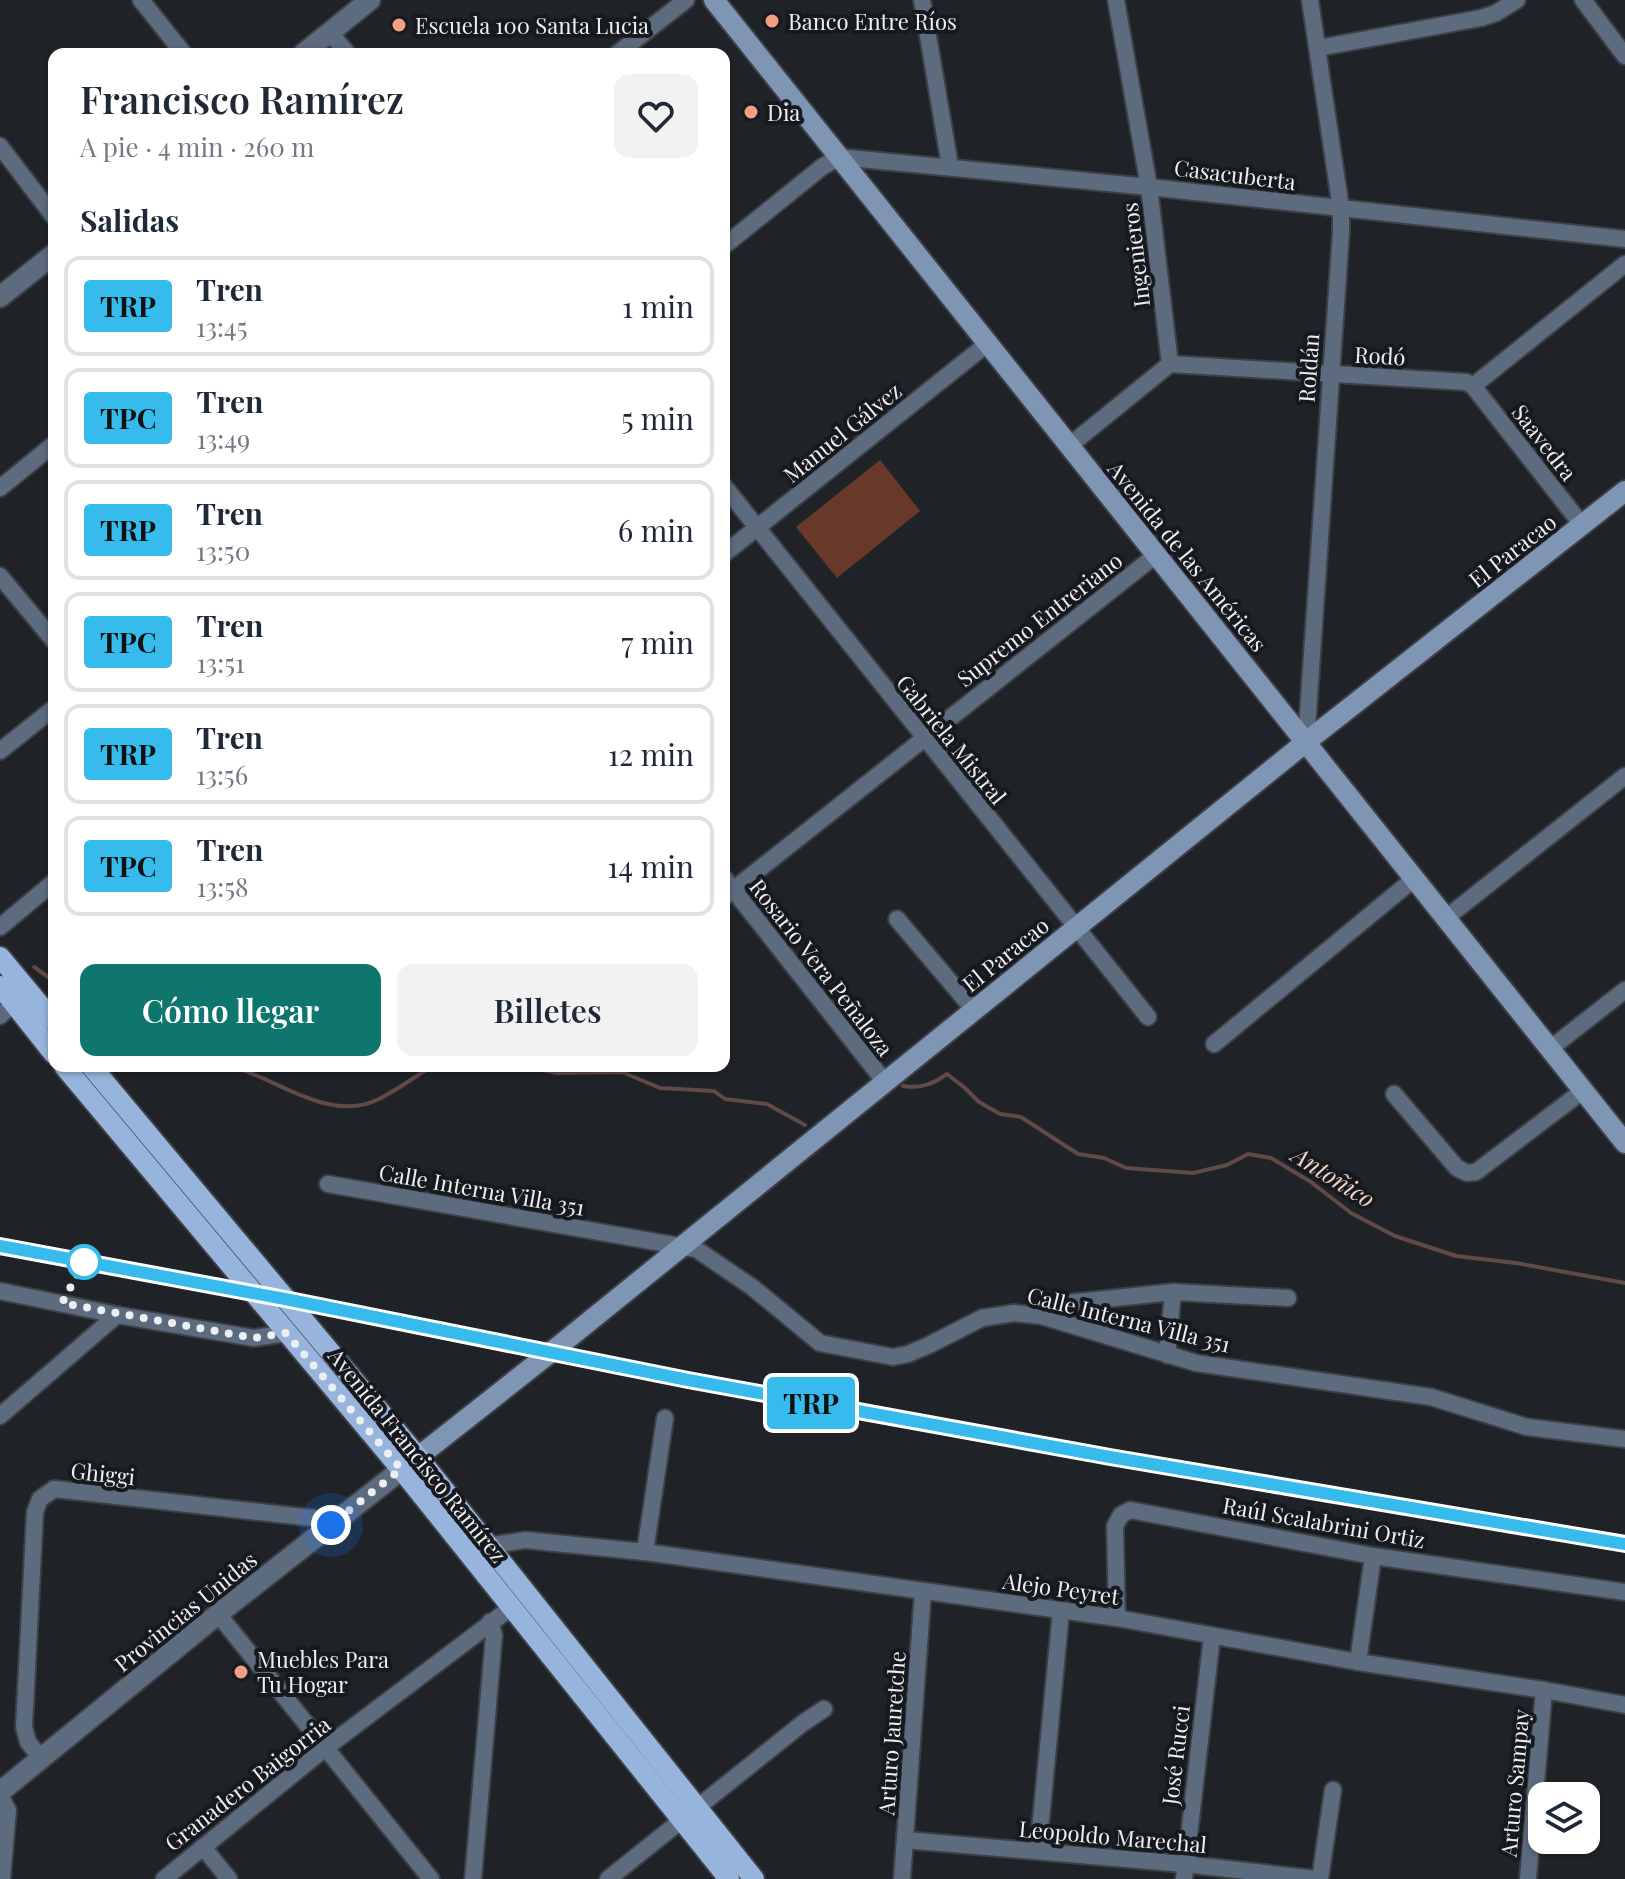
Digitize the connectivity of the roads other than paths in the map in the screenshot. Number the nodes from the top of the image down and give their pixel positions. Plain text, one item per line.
1 (141, 0) edge
2 (370, 0) edge
3 (686, 0) edge
4 (714, 0) edge
5 (922, 0) edge
6 (1116, 0) edge
7 (1310, 0) edge
8 (1517, 0) edge
9 (1583, 0) edge
10 (330, 33) junction
11 (179, 48) edge
12 (311, 48) edge
13 (343, 48) edge
14 (625, 48) edge
15 (1318, 48) junction
16 (1624, 52) edge
17 (0, 146) edge
18 (839, 157) junction
19 (950, 166) junction
20 (1149, 187) junction
21 (48, 209) edge
22 (1341, 209) junction
23 (1625, 239) edge
24 (730, 241) edge
25 (48, 259) edge
26 (1625, 264) edge
27 (0, 297) edge
28 (987, 344) junction
29 (1170, 364) junction
30 (1330, 375) junction
31 (1473, 386) junction
32 (1069, 446) junction
33 (48, 449) edge
34 (0, 488) edge
35 (1625, 491) edge
36 (730, 494) edge
37 (1582, 525) junction
38 (757, 528) junction
39 (730, 549) edge
40 (1156, 555) junction
41 (0, 577) edge
42 (48, 622) edge
43 (48, 713) edge
44 (924, 738) junction
45 (1306, 742) junction
46 (0, 751) edge
47 (1625, 776) edge
48 (1415, 878) junction
49 (730, 886) edge
50 (48, 887) edge
51 (730, 892) edge
52 (1446, 918) junction
53 (897, 919) dead end
54 (0, 927) edge
55 (1076, 929) junction
56 (0, 957) edge
57 (0, 986) edge
58 (1625, 990) edge
59 (7, 1009) edge
60 (974, 1010) junction
61 (48, 1015) edge
62 (1148, 1017) dead end
63 (1214, 1044) dead end
64 (48, 1048) edge
65 (1551, 1048) junction
66 (69, 1072) edge
67 (96, 1072) edge
68 (885, 1082) junction
69 (1584, 1090) junction
70 (1394, 1094) dead end
71 (1625, 1143) edge
72 (328, 1184) dead end
73 (680, 1247) junction
74 (0, 1291) edge
75 (1173, 1292) junction
76 (1288, 1298) dead end
77 (117, 1315) junction
78 (1045, 1317) junction
79 (286, 1333) junction
80 (1167, 1355) junction
81 (0, 1416) edge
82 (665, 1418) dead end
83 (1625, 1439) edge
84 (410, 1463) junction
85 (331, 1525) junction
86 (488, 1546) junction
87 (645, 1552) junction
88 (1373, 1556) junction
89 (923, 1591) junction
90 (1625, 1592) edge
91 (512, 1607) junction
92 (1061, 1611) junction
93 (218, 1614) junction
94 (1117, 1618) junction
95 (490, 1622) junction
96 (1212, 1636) junction
97 (1358, 1662) junction
98 (1544, 1690) junction
99 (1625, 1705) edge
100 (824, 1709) dead end
101 (324, 1749) junction
102 (40, 1757) junction
103 (1333, 1790) dead end
104 (0, 1794) edge
105 (690, 1814) junction
106 (905, 1840) junction
107 (203, 1847) junction
108 (1038, 1851) junction
109 (1184, 1872) edge
110 (2, 1879) edge
111 (164, 1879) edge
112 (229, 1879) edge
113 (431, 1879) edge
114 (473, 1879) edge
115 (608, 1879) edge
116 (729, 1879) edge
117 (754, 1879) edge
118 (902, 1879) edge
119 (1318, 1879) edge
120 (1528, 1879) edge

1 - 11 street
2 - 10 street
3 - 14 street
4 - 18 main road, Avenida de las Américas
5 - 19 street
6 - 20 street, Ingenieros
7 - 15 street, Roldán
8 - 15 street
9 - 16 street
10 - 12 street
10 - 13 street
15 - 22 street, Roldán
17 - 21 street
18 - 19 street, Casacuberta
18 - 24 street
18 - 28 main road, Avenida de las Américas
19 - 20 street, Casacuberta
20 - 22 street, Casacuberta
20 - 29 street, Ingenieros
22 - 23 street, Casacuberta
22 - 30 street, Roldán
25 - 27 street
26 - 31 street
28 - 32 main road, Avenida de las Américas
28 - 38 street, Manuel Gálvez
29 - 30 street, Rodó
29 - 32 street
30 - 31 street, Rodó
30 - 45 street, Roldán
31 - 37 street, Saavedra
32 - 40 main road, Avenida de las Américas
33 - 34 street
35 - 37 main road, El Paracao
36 - 38 street, Gabriela Mistral
37 - 45 main road, El Paracao
38 - 39 street, Manuel Gálvez
38 - 44 street, Gabriela Mistral
40 - 44 street, Supremo Entreriano
40 - 45 main road, Avenida de las Américas
41 - 42 street
43 - 46 street
44 - 49 street, Supremo Entreriano
44 - 55 street, Gabriela Mistral
45 - 48 main road, Avenida de las Américas
45 - 55 main road, El Paracao
47 - 52 street
48 - 52 main road, Avenida de las Américas
48 - 63 street
50 - 54 street
51 - 68 street, Rosario Vera Peñaloza
52 - 65 main road, Avenida de las Américas
53 - 60 street
55 - 60 main road, El Paracao
55 - 62 street, Gabriela Mistral
56 - 61 main road
57 - 59 main road
58 - 65 street
59 - 64 main road
60 - 68 main road, El Paracao
65 - 69 main road, Avenida de las Américas
66 - 79 main road, Avenida Francisco Ramírez
67 - 84 main road, Avenida Francisco Ramírez
68 - 73 main road, El Paracao
69 - 70 street
69 - 71 main road, Avenida de las Américas
72 - 73 street, Calle Interna Villa 351
73 - 78 street, Calle Interna Villa 351
73 - 84 main road, El Paracao
74 - 77 street
75 - 76 street
75 - 78 street
75 - 80 street
77 - 79 street
77 - 81 street
78 - 80 street, Calle Interna Villa 351
79 - 84 main road, Avenida Francisco Ramírez
80 - 83 street, Calle Interna Villa 351
82 - 87 street
84 - 85 street, Provincias Unidas
84 - 86 main road, Avenida Francisco Ramírez
84 - 91 main road, Avenida Francisco Ramírez
85 - 93 street, Provincias Unidas
85 - 102 street, Ghiggi
86 - 87 street, Alejo Peyret
86 - 105 main road, Avenida Francisco Ramírez
87 - 89 street, Alejo Peyret
88 - 90 street, Raúl Scalabrini Ortiz
88 - 94 street, Raúl Scalabrini Ortiz
88 - 97 street
89 - 92 street, Alejo Peyret
89 - 106 street, Arturo Jauretche
91 - 95 street, Granadero Baigorria
91 - 105 main road, Avenida Francisco Ramírez
92 - 94 street, Alejo Peyret
92 - 108 street
93 - 101 street
93 - 102 street, Provincias Unidas
94 - 96 street, Alejo Peyret
95 - 101 street, Granadero Baigorria
95 - 114 street
96 - 97 street, Alejo Peyret
96 - 109 street, José Rucci
97 - 98 street, Alejo Peyret
98 - 99 street, Alejo Peyret
98 - 120 street, Arturo Sampay
100 - 105 street
101 - 107 street, Granadero Baigorria
101 - 113 street
102 - 104 street, Provincias Unidas
103 - 119 street
104 - 110 street
105 - 115 street
105 - 116 main road, Avenida Francisco Ramírez
105 - 117 main road, Avenida Francisco Ramírez
106 - 108 street, Leopoldo Marechal
106 - 118 street, Arturo Jauretche
107 - 111 street, Granadero Baigorria
107 - 112 street
108 - 109 street, Leopoldo Marechal
109 - 119 street, Leopoldo Marechal

